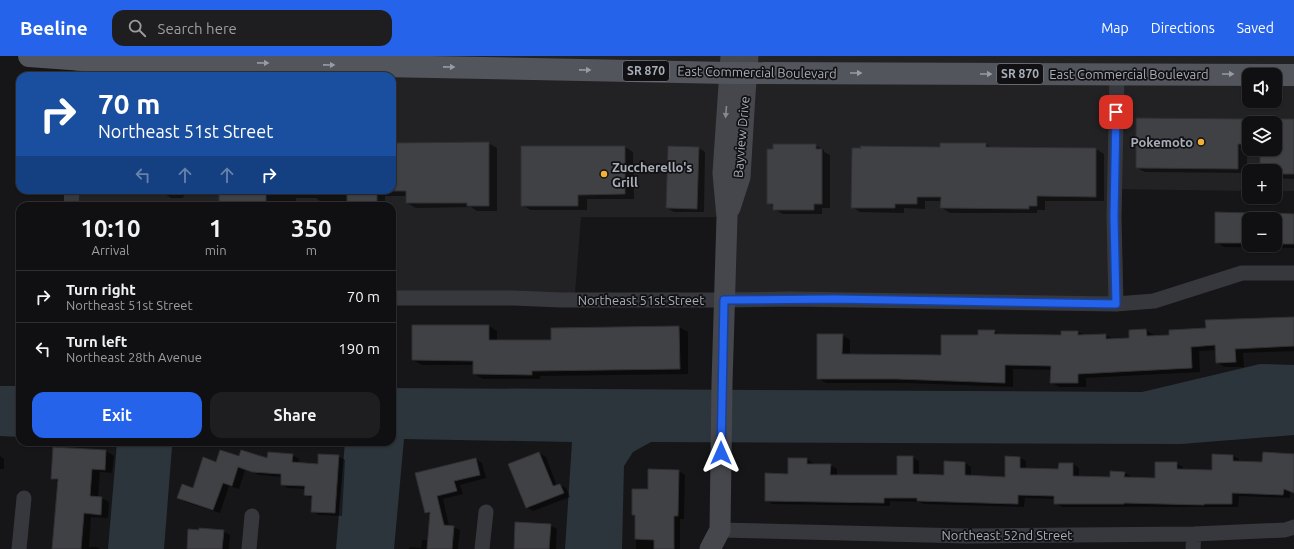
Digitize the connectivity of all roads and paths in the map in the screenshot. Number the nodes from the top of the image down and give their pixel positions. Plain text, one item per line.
1 (29, 56) edge
2 (1131, 56) edge
3 (402, 61) edge
4 (84, 64) edge
5 (739, 64) edge
6 (1117, 74) junction
7 (1294, 75) edge
8 (1294, 273) edge
9 (396, 298) edge
10 (724, 300) junction
11 (1116, 304) junction
12 (24, 498) dead end
13 (486, 512) dead end
14 (252, 516) dead end
15 (1294, 527) edge
16 (720, 530) junction
17 (1194, 534) junction
18 (966, 543) edge
19 (19, 549) edge
20 (250, 549) edge
21 (482, 549) edge
22 (710, 549) edge
23 (729, 549) edge
24 (1192, 549) edge

1 - 4 main road, East Commercial Boulevard / SR 870
2 - 6 main road
4 -> 3 main road, East Commercial Boulevard / SR 870
3 -> 5 main road, East Commercial Boulevard / SR 870
5 -> 6 main road, East Commercial Boulevard / SR 870
5 - 10 street, Bayview Drive
6 -> 7 main road, East Commercial Boulevard / SR 870
6 - 11 street
8 - 11 street, Northeast 51st Street
9 - 10 street, Northeast 51st Street
10 - 11 street, Northeast 51st Street
10 - 16 street, Bayview Drive
12 - 19 street
13 - 21 street
14 - 20 street
15 - 17 street, Northeast 52nd Street
16 - 18 street, Northeast 52nd Street
16 - 22 street, Bayview Drive
16 - 23 street, Bayview Drive
17 - 18 street, Northeast 52nd Street
17 - 24 street

